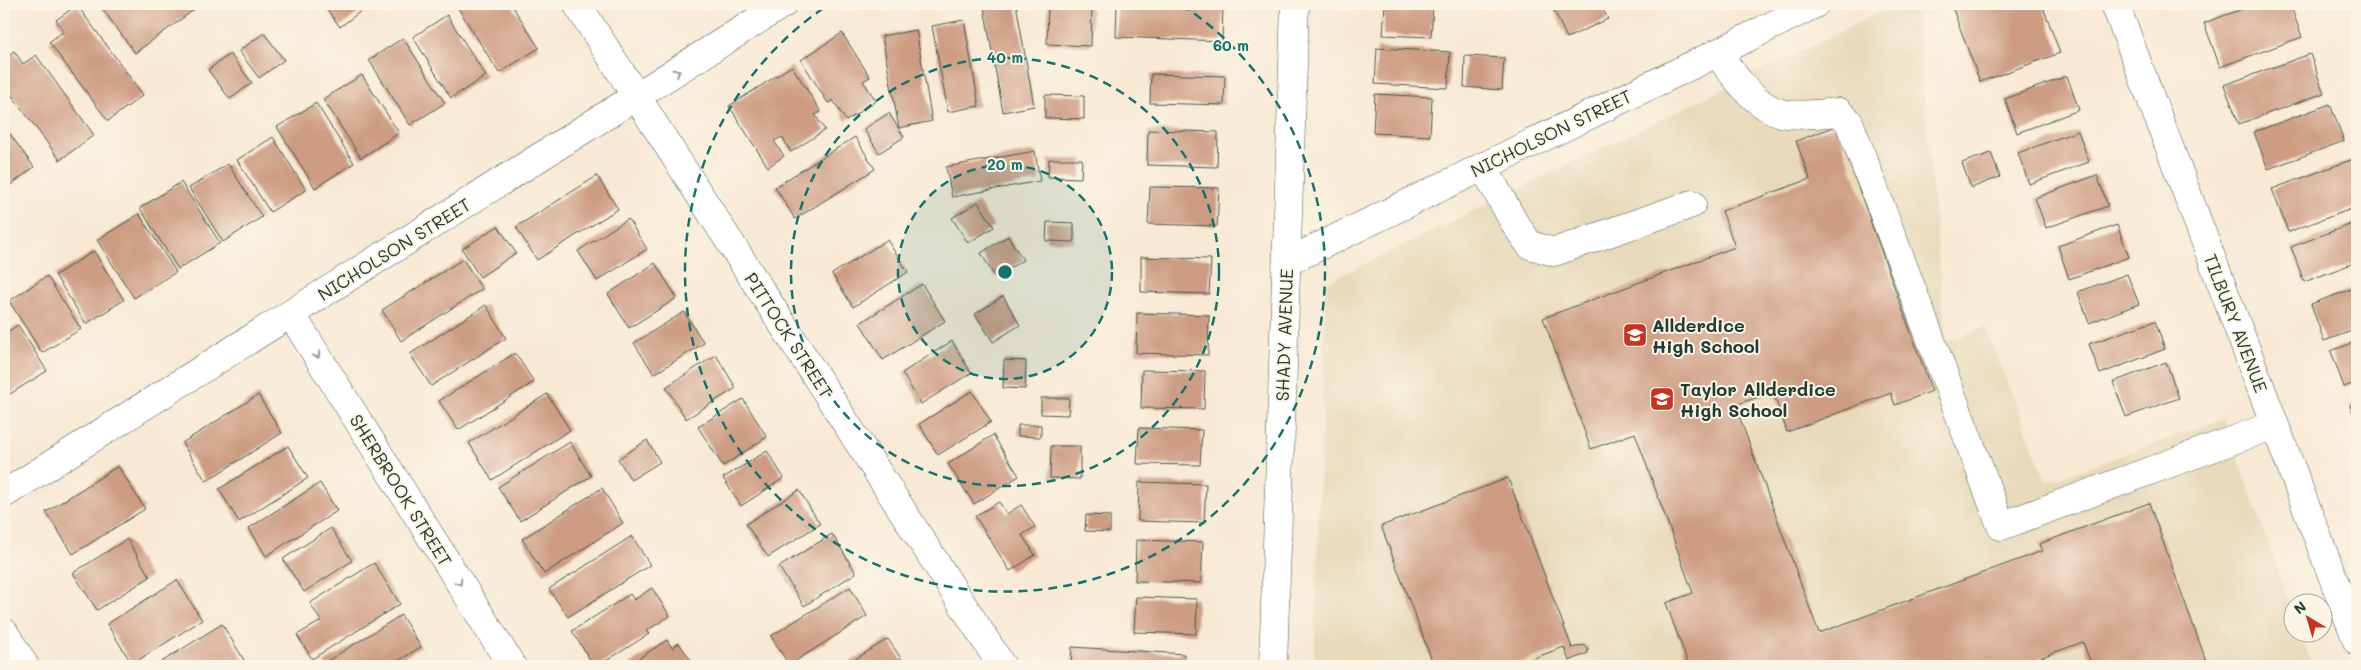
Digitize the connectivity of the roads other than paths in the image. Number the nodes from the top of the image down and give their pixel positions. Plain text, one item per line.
1 (577, 4) edge
2 (784, 4) edge
3 (1295, 4) edge
4 (1815, 4) edge
5 (2115, 4) edge
6 (1717, 53) junction
7 (636, 97) junction
8 (1483, 166) junction
9 (1692, 204) dead end
10 (1287, 262) junction
11 (291, 314) junction
12 (2274, 425) junction
13 (4, 494) edge
14 (4, 632) edge
15 (2357, 641) edge
16 (25, 666) edge
17 (512, 666) edge
18 (1002, 666) edge
19 (1273, 666) edge

1 - 7 street, PITTOCK STREET
7 -> 2 street, NICHOLSON STREET
3 - 10 street, SHADY AVENUE
4 - 6 street, NICHOLSON STREET
5 - 12 street, TILBURY AVENUE
6 - 8 street, NICHOLSON STREET
6 - 12 street
7 - 11 street, NICHOLSON STREET
7 - 18 street, PITTOCK STREET
8 - 9 street
8 - 10 street, NICHOLSON STREET
10 - 19 street, SHADY AVENUE
11 - 13 street, NICHOLSON STREET
11 -> 17 street, SHERBROOK STREET
12 - 15 street, TILBURY AVENUE
14 - 16 street

